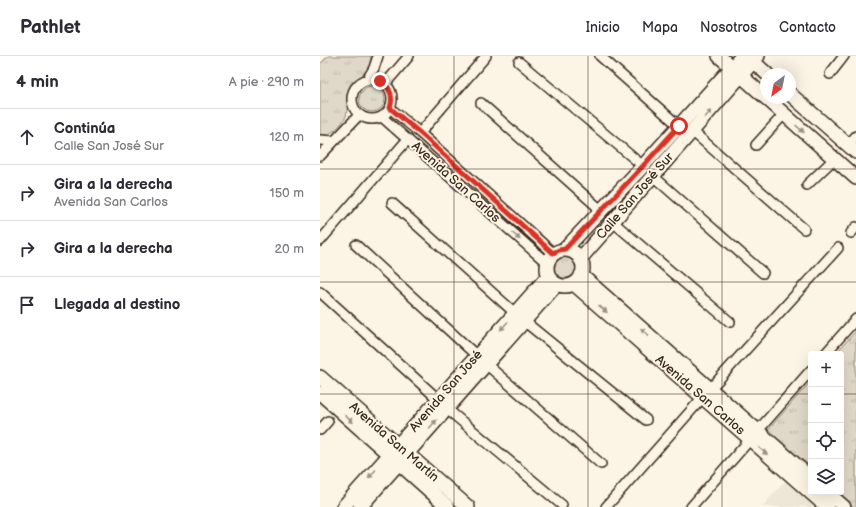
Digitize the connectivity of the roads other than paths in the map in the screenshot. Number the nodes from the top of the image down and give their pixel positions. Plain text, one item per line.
1 (378, 56) edge
2 (409, 56) edge
3 (486, 56) edge
4 (600, 56) edge
5 (719, 56) edge
6 (844, 56) edge
7 (750, 57) edge
8 (519, 62) dead end
9 (761, 68) edge
10 (736, 72) junction
11 (830, 74) dead end
12 (368, 80) junction
13 (386, 84) junction
14 (796, 99) edge
15 (481, 103) dead end
16 (390, 108) junction
17 (784, 114) junction
18 (359, 115) junction
19 (382, 117) junction
20 (679, 126) junction
21 (692, 131) junction
22 (420, 133) junction
23 (320, 140) edge
24 (408, 140) junction
25 (334, 141) junction
26 (853, 144) edge
27 (756, 145) dead end
28 (320, 156) edge
29 (834, 159) junction
30 (643, 166) junction
31 (653, 176) junction
32 (856, 178) edge
33 (807, 185) dead end
34 (392, 203) dead end
35 (602, 211) junction
36 (612, 222) junction
37 (804, 229) dead end
38 (320, 241) edge
39 (356, 246) dead end
40 (838, 248) dead end
41 (580, 259) junction
42 (554, 265) junction
43 (763, 272) dead end
44 (577, 279) junction
45 (320, 292) edge
46 (520, 317) junction
47 (856, 319) edge
48 (730, 322) dead end
49 (828, 351) edge
50 (481, 360) junction
51 (808, 373) edge
52 (320, 377) edge
53 (320, 393) edge
54 (706, 393) junction
55 (442, 404) junction
56 (646, 420) dead end
57 (328, 421) dead end
58 (320, 430) edge
59 (754, 435) junction
60 (398, 454) junction
61 (601, 464) dead end
62 (808, 476) edge
63 (830, 495) edge
64 (562, 505) dead end
65 (343, 507) edge
66 (360, 507) edge
67 (448, 507) edge
68 (468, 507) edge
69 (606, 507) edge
70 (691, 507) edge
71 (827, 507) edge
72 (844, 507) edge

1 - 12 street
2 - 13 street
3 - 22 street
4 - 20 street
5 - 10 street
6 - 11 street
7 - 9 street
7 - 10 street, Calle San José Sur
8 - 30 street
10 - 17 street
10 - 20 street, Calle San José Sur
21 -> 10 street, Calle San José Sur
12 - 13 street
12 - 18 street
13 - 16 street
14 - 26 street
15 - 35 street
16 - 19 street
16 - 22 street, Avenida San Carlos
17 - 27 street
17 -> 29 street
18 - 19 street
18 - 25 street
19 - 24 street, Avenida San Carlos
20 - 30 street, Calle San José Sur
21 - 31 street, Calle San José Sur
21 - 37 street
22 - 42 street, Avenida San Carlos
23 - 25 street
24 - 38 street
24 -> 42 street, Avenida San Carlos
25 - 28 street
29 - 32 street
29 - 33 street
30 - 35 street, Calle San José Sur
31 - 36 street, Calle San José Sur
31 - 43 street
34 - 46 street
35 - 42 street, Calle San José Sur
36 - 41 street, Calle San José Sur
36 - 48 street
39 - 50 street
40 - 54 street
41 - 42 street
41 - 44 street
42 - 44 street
42 - 46 street, Avenida San José
44 - 54 street, Avenida San Carlos
45 - 55 street
46 - 50 street, Avenida San José
46 - 56 street
47 - 49 street
50 - 55 street, Avenida San José
50 - 61 street
51 - 59 street
52 - 60 street, Avenida San Martín
53 -> 60 street, Avenida San Martín
54 - 59 street, Avenida San Carlos
54 - 69 street
55 - 60 street, Avenida San José
55 - 64 street
57 - 58 street
59 - 62 street, Avenida San Carlos
59 - 70 street
59 -> 71 street, Avenida San Carlos
60 -> 65 street, Avenida San José
60 - 66 street, Avenida San José
60 - 67 street, Avenida San Martín
60 - 68 street, Avenida San Martín
63 - 72 street

